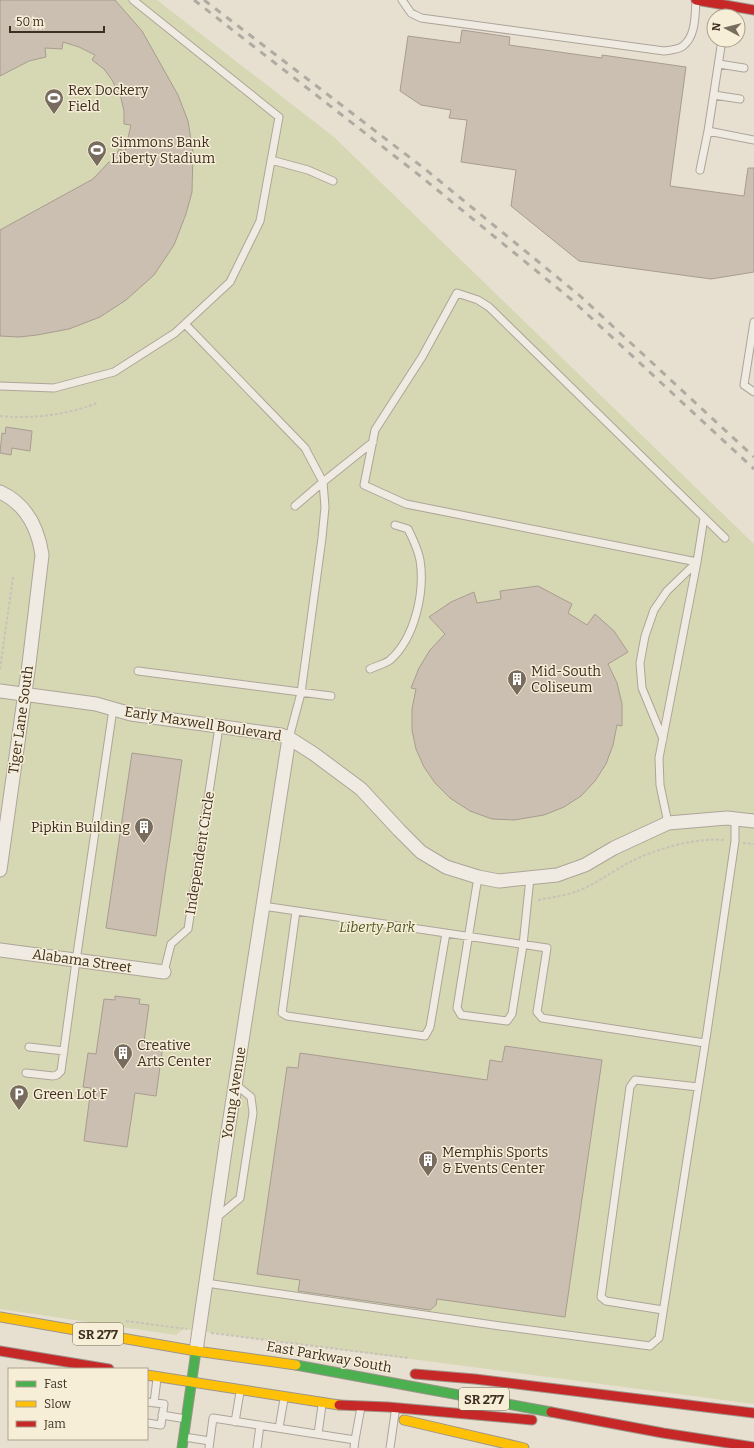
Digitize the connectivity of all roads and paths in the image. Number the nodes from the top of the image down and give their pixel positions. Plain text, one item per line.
1 (134, 0) edge
2 (402, 0) edge
3 (696, 0) edge
4 (754, 10) edge
5 (721, 48) edge
6 (719, 64) junction
7 (744, 68) dead end
8 (714, 95) junction
9 (740, 99) dead end
10 (708, 131) junction
11 (754, 140) edge
12 (271, 160) junction
13 (700, 170) dead end
14 (333, 181) dead end
15 (754, 322) edge
16 (185, 324) junction
17 (752, 351) edge
18 (0, 386) edge
19 (754, 392) edge
20 (97, 403) dead end
21 (0, 416) edge
22 (373, 442) junction
23 (323, 482) junction
24 (0, 492) edge
25 (296, 506) dead end
26 (704, 518) junction
27 (395, 525) dead end
28 (725, 538) dead end
29 (697, 562) junction
30 (13, 577) dead end
31 (0, 669) edge
32 (370, 669) dead end
33 (138, 671) dead end
34 (0, 691) edge
35 (301, 692) junction
36 (25, 693) junction
37 (331, 696) dead end
38 (113, 709) junction
39 (219, 727) junction
40 (289, 738) junction
41 (663, 739) junction
42 (735, 819) junction
43 (754, 821) edge
44 (668, 823) junction
45 (735, 841) junction
46 (754, 844) edge
47 (0, 870) edge
48 (478, 877) junction
49 (530, 878) junction
50 (538, 900) dead end
51 (263, 906) junction
52 (296, 911) junction
53 (446, 933) junction
54 (469, 936) junction
55 (523, 945) junction
56 (0, 950) edge
57 (76, 961) junction
58 (164, 972) joint
59 (705, 1043) junction
60 (29, 1047) dead end
61 (64, 1051) junction
62 (26, 1073) dead end
63 (235, 1084) junction
64 (698, 1087) junction
65 (216, 1218) junction
66 (206, 1283) junction
67 (663, 1310) junction
68 (0, 1317) edge
69 (122, 1320) dead end
70 (199, 1331) junction
71 (196, 1350) junction
72 (0, 1351) edge
73 (412, 1359) dead end
74 (103, 1368) edge
75 (316, 1368) junction
76 (388, 1373) dead end
77 (404, 1374) dead end
78 (148, 1375) edge
79 (158, 1377) junction
80 (192, 1382) junction
81 (240, 1390) junction
82 (284, 1397) junction
83 (150, 1402) edge
84 (322, 1402) junction
85 (361, 1407) junction
86 (395, 1407) junction
87 (754, 1413) edge
88 (162, 1415) junction
89 (394, 1418) junction
90 (186, 1419) junction
91 (542, 1421) dead end
92 (235, 1422) junction
93 (558, 1422) dead end
94 (148, 1423) edge
95 (260, 1425) junction
96 (279, 1428) junction
97 (652, 1431) junction
98 (318, 1434) junction
99 (184, 1438) junction
100 (355, 1440) junction
101 (210, 1445) edge
102 (754, 1447) edge
103 (182, 1448) edge
104 (257, 1448) edge
105 (354, 1448) edge
106 (390, 1448) edge
107 (524, 1448) edge

1 - 12 lane
2 - 3 lane
3 - 4 main road
5 - 6 lane
6 - 7 lane
6 - 8 lane
8 - 9 lane
8 - 10 lane
10 - 11 lane
10 - 13 lane
12 - 14 lane
12 - 16 lane
15 - 17 lane
16 - 18 lane
16 - 23 lane
17 - 19 lane
20 - 21 path
22 - 23 lane
22 - 26 lane
22 - 29 lane
23 - 25 lane
23 - 35 lane
24 - 36 street, Tiger Lane South
26 - 28 lane
26 - 29 lane
27 - 32 lane
29 - 41 lane
29 - 41 lane
30 - 31 path
33 - 35 lane
34 - 36 street, Early Maxwell Boulevard
35 - 37 lane
35 - 40 lane
36 - 38 street, Early Maxwell Boulevard
36 - 47 street, Tiger Lane South
38 - 39 street, Early Maxwell Boulevard
38 - 57 lane
39 - 40 street, Early Maxwell Boulevard
39 - 58 lane, Independent Circle
40 - 48 street, Early Maxwell Boulevard
40 - 51 street, Young Avenue
41 - 44 lane
42 - 43 street, Early Maxwell Boulevard
42 - 44 street, Early Maxwell Boulevard
42 - 45 lane
44 - 49 street, Early Maxwell Boulevard
45 - 46 path
45 - 50 path
45 - 59 lane
48 - 49 street, Early Maxwell Boulevard
48 - 54 lane
49 - 55 lane
51 - 52 lane
51 - 63 street, Young Avenue
52 - 53 lane
52 - 53 lane
53 - 54 lane
54 - 55 lane
54 - 55 lane
55 - 59 lane
56 - 57 street, Alabama Street
57 - 58 street, Alabama Street
57 - 61 lane
59 - 64 lane
60 - 61 lane
61 - 62 lane
63 - 65 street, Young Avenue
63 - 65 lane
64 - 67 lane
64 - 67 lane
65 - 66 street, Young Avenue
66 - 67 lane
66 - 70 street, Young Avenue
68 - 71 main road, East Parkway South / SR 277
69 - 70 path
70 - 71 street, Young Avenue
70 - 73 path
71 - 75 main road, East Parkway South / SR 277
71 - 80 main road, Young Avenue
72 - 74 main road, SR 277
75 - 76 main road
75 - 97 main road, East Parkway South / SR 277
77 - 87 main road
78 - 79 main road
79 - 80 main road
79 - 83 lane
80 - 81 main road
80 - 90 main road, Young Avenue
81 - 82 main road
81 - 92 lane
82 - 84 main road
82 - 96 lane
83 - 88 lane
84 - 85 main road
84 - 98 lane
85 - 86 main road, SR 277
85 - 89 main road
85 - 100 lane
86 - 89 lane
86 - 91 main road, SR 277
88 - 90 lane
88 - 94 lane
89 - 106 lane
89 - 107 main road
90 - 99 main road, Young Avenue
92 - 95 lane
92 - 101 lane
93 - 97 main road, East Parkway South / SR 277
95 - 96 lane
95 - 104 lane
96 - 98 lane
97 - 102 main road, East Parkway South / SR 277
98 - 100 lane
99 - 101 lane
99 - 103 main road, Young Avenue
100 - 105 lane

